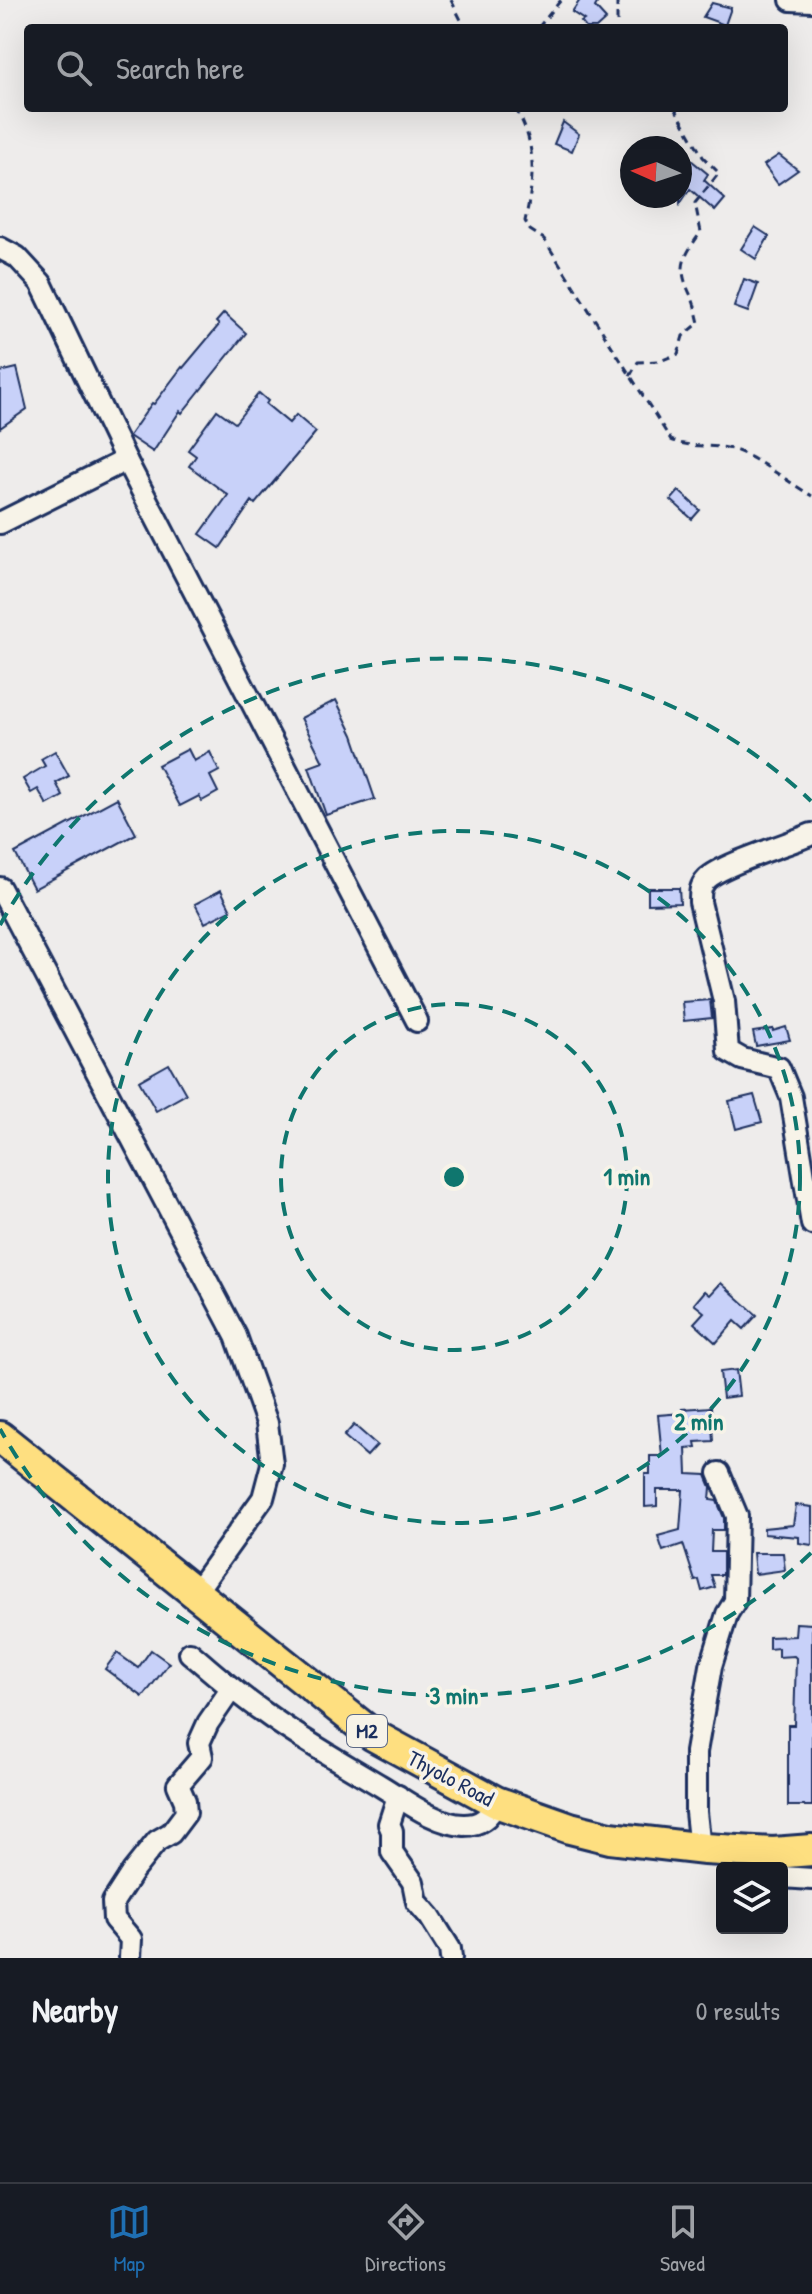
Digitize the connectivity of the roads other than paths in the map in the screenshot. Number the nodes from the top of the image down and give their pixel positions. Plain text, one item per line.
1 (791, 0) edge
2 (812, 1) edge
3 (0, 248) edge
4 (126, 460) junction
5 (0, 523) edge
6 (812, 834) edge
7 (0, 888) edge
8 (417, 1021) dead end
9 (812, 1224) edge
10 (0, 1437) edge
11 (719, 1473) dead end
12 (195, 1593) junction
13 (190, 1653) dead end
14 (232, 1688) junction
15 (398, 1796) junction
16 (496, 1802) junction
17 (700, 1849) junction
18 (812, 1850) edge
19 (759, 1862) edge
20 (786, 1862) edge
21 (788, 1870) edge
22 (812, 1879) edge
23 (130, 1958) edge
24 (451, 1958) edge

1 - 2 street
3 - 4 street
4 - 5 street
4 - 8 street
6 - 9 street
7 - 12 street
10 - 12 highway, Thyolo Road / M2
11 - 17 street
12 - 16 highway, Thyolo Road / M2
13 - 14 street
14 - 15 street
14 - 23 street
15 - 16 street
15 - 24 street
16 - 17 highway, Thyolo Road / M2
17 - 19 highway, Thyolo Road / M2
18 - 20 highway, Thyolo Road / M2
21 - 22 street

